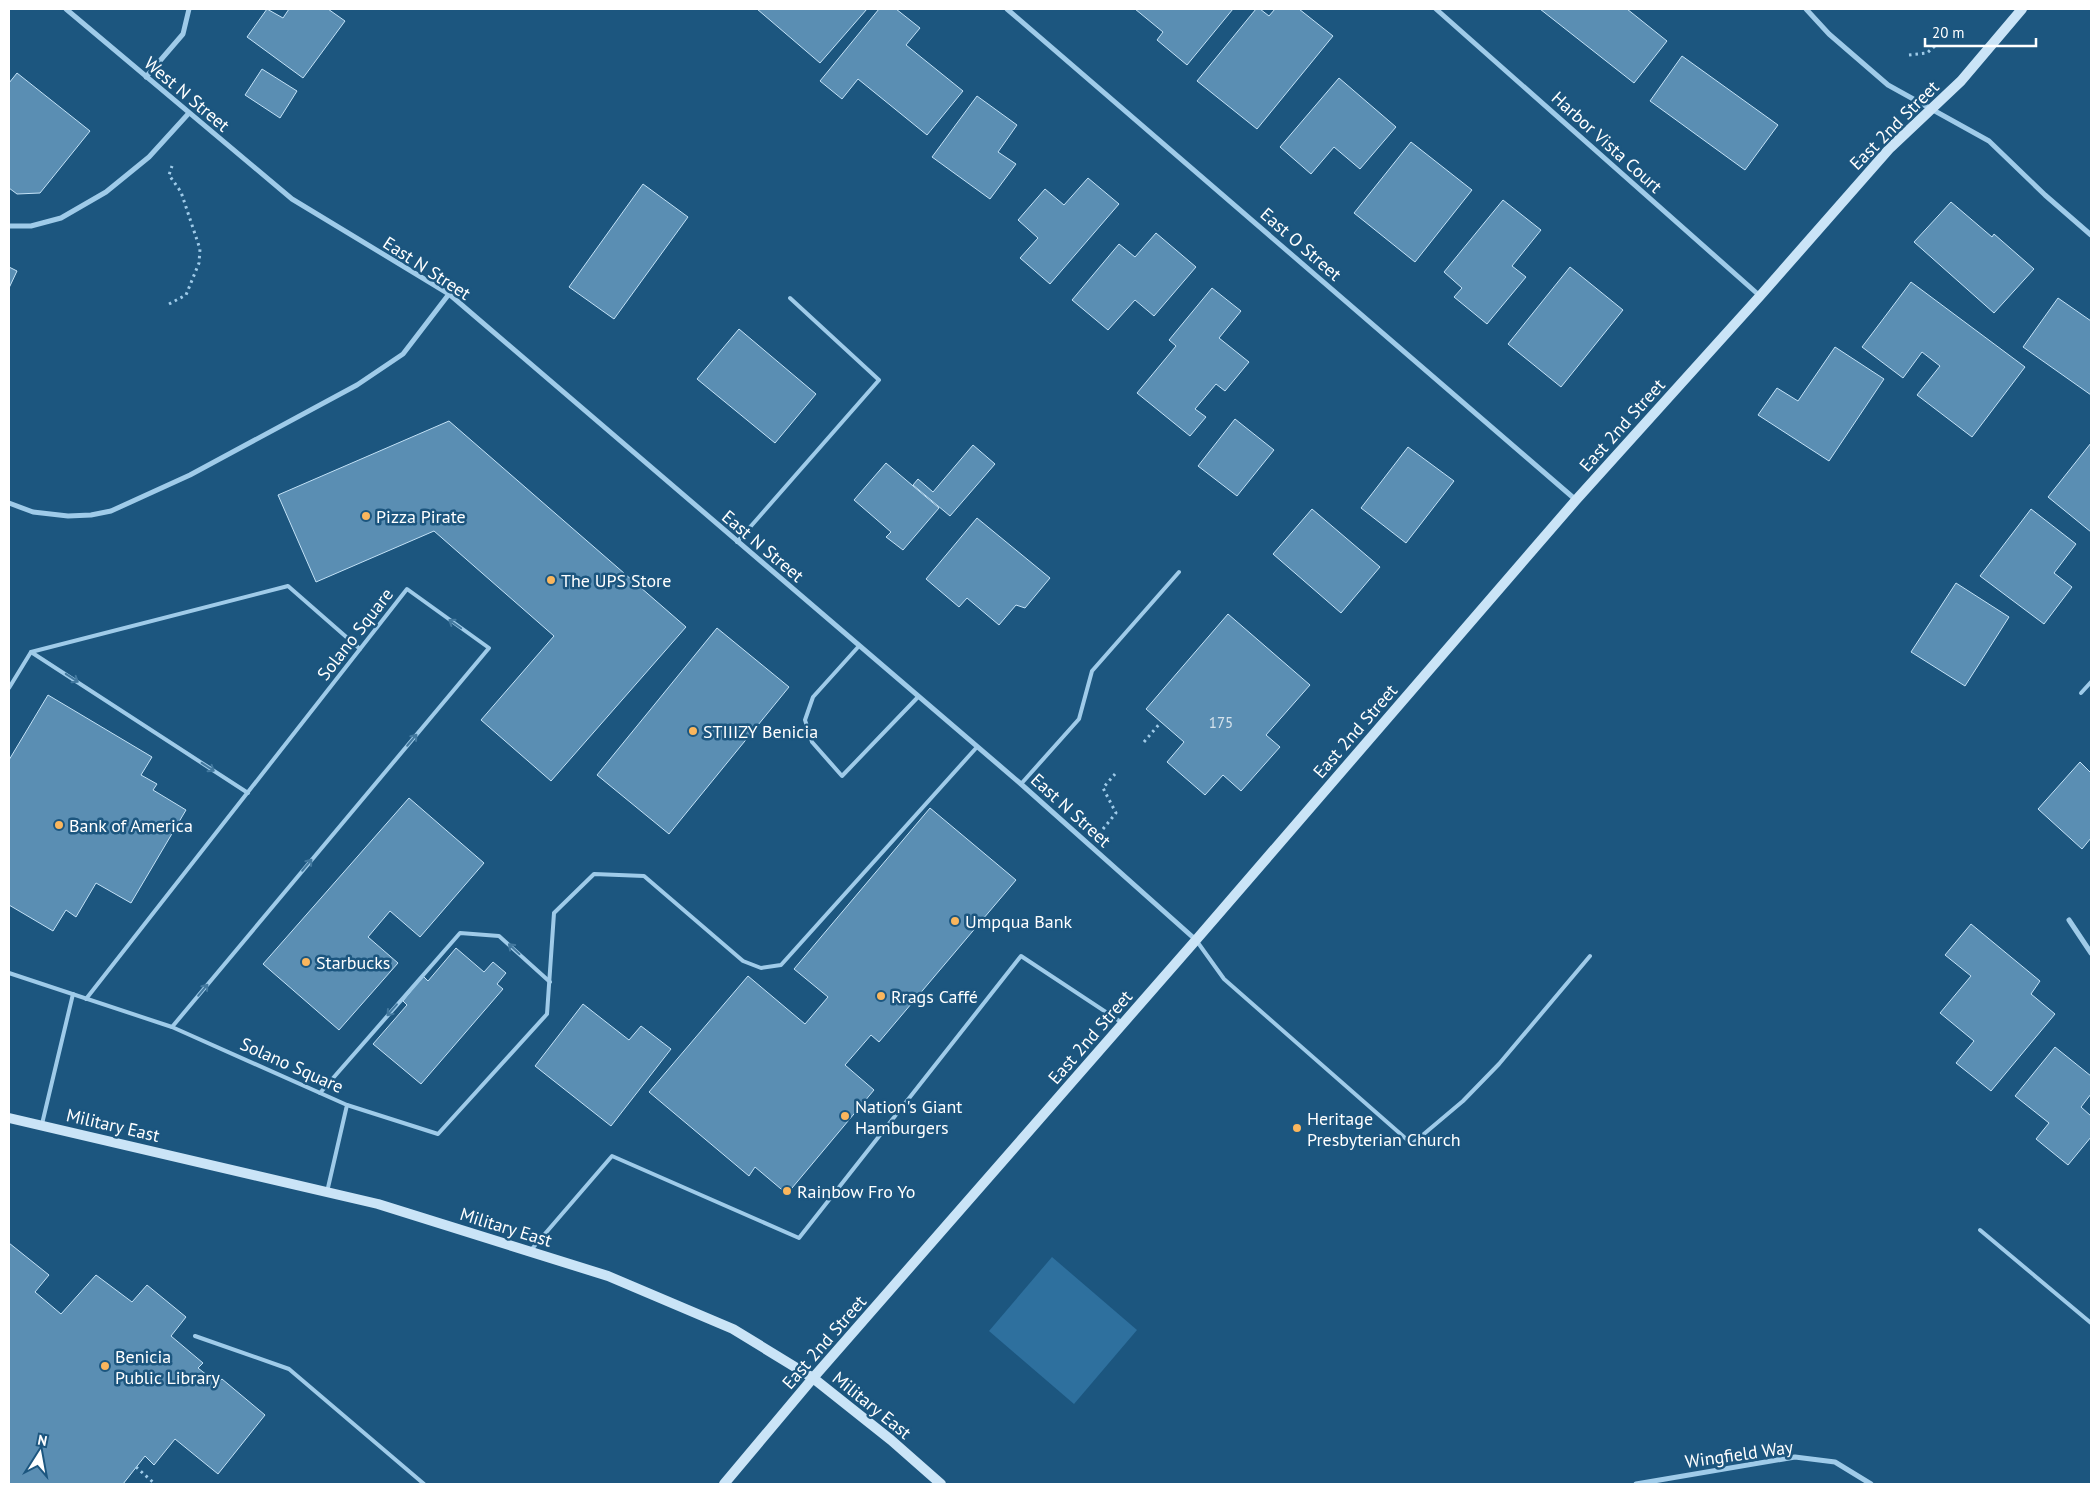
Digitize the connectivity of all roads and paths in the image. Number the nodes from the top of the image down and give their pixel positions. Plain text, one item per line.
1 (66, 9) edge
2 (189, 9) edge
3 (1008, 9) edge
4 (1436, 9) edge
5 (1806, 9) edge
6 (2022, 9) edge
7 (1936, 45) dead end
8 (1908, 55) dead end
9 (146, 78) junction
10 (1932, 107) junction
11 (189, 113) junction
12 (174, 162) dead end
13 (292, 199) joint
14 (9, 226) edge
15 (2091, 234) edge
16 (449, 294) junction
17 (1760, 296) junction
18 (790, 298) dead end
19 (169, 304) dead end
20 (1576, 500) junction
21 (9, 503) edge
22 (737, 542) junction
23 (1179, 572) dead end
24 (859, 646) junction
25 (360, 650) junction
26 (31, 652) junction
27 (2091, 682) edge
28 (9, 688) edge
29 (2081, 693) dead end
30 (918, 697) junction
31 (1161, 722) dead end
32 (1144, 742) dead end
33 (978, 747) junction
34 (1115, 774) dead end
35 (1021, 784) junction
36 (248, 792) junction
37 (1091, 846) junction
38 (2069, 920) dead end
39 (1196, 940) junction
40 (2091, 952) edge
41 (1590, 956) dead end
42 (9, 973) edge
43 (550, 982) junction
44 (72, 994) junction
45 (86, 999) junction
46 (1123, 1023) junction
47 (172, 1027) junction
48 (320, 1093) junction
49 (347, 1105) junction
50 (9, 1118) edge
51 (42, 1126) junction
52 (327, 1192) junction
53 (1980, 1230) dead end
54 (530, 1251) junction
55 (2091, 1323) edge
56 (195, 1336) dead end
57 (813, 1378) junction
58 (136, 1467) dead end
59 (155, 1484) edge
60 (424, 1484) edge
61 (724, 1484) edge
62 (941, 1484) edge
63 (1636, 1484) edge
64 (1871, 1484) edge

1 - 9 street, West N Street
2 - 9 street
3 - 20 street, East O Street
4 - 17 street, Harbor Vista Court
5 - 10 street
6 - 10 main road, East 2nd Street
7 - 8 path
9 - 11 street, West N Street
10 - 15 street
10 - 17 main road, East 2nd Street
11 - 13 street, West N Street
11 - 14 street
12 - 19 path
13 - 16 street, East N Street
16 - 21 street
16 - 22 street, East N Street
17 - 20 main road, East 2nd Street
18 - 22 lane
20 - 39 main road, East 2nd Street
22 - 24 street, East N Street
23 - 35 lane
24 - 30 street, East N Street
24 - 30 lane
25 - 26 lane
25 - 36 lane, Solano Square
47 -> 25 lane, Solano Square
26 - 28 lane
26 -> 36 lane
27 - 29 lane
30 - 33 street, East N Street
31 - 32 path
33 - 35 street, East N Street
33 - 43 lane
34 - 37 path
35 - 37 street, East N Street
36 - 45 lane, Solano Square
37 - 39 street, East N Street
38 - 40 street
39 - 41 lane
39 - 46 main road, East 2nd Street
42 - 44 lane, Solano Square
43 -> 48 lane
43 - 49 lane
44 - 45 lane, Solano Square
44 - 51 lane
45 - 47 lane, Solano Square
46 - 54 lane
46 - 57 main road, East 2nd Street
47 - 48 lane, Solano Square
48 - 49 lane, Solano Square
49 - 52 lane, Solano Square
50 - 51 main road, Military East
51 - 52 main road, Military East
52 - 54 main road, Military East
53 - 55 lane
54 - 57 main road, Military East
56 - 60 lane
57 - 61 main road, East 2nd Street
57 - 62 main road, Military East
58 - 59 path
63 - 64 street, Wingfield Way

